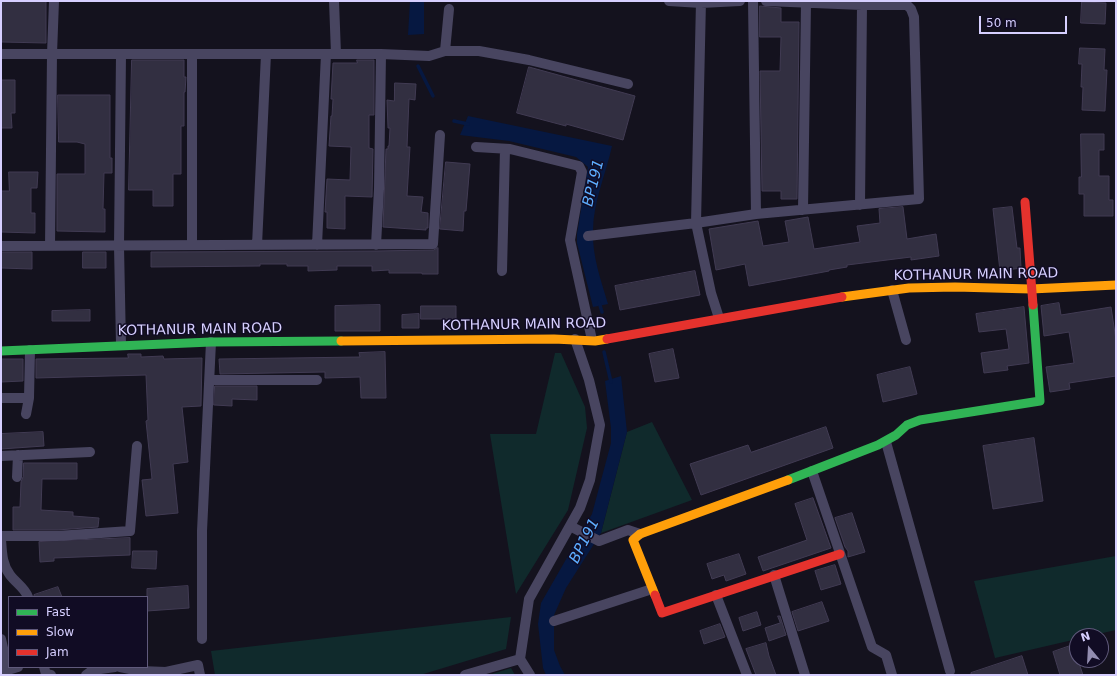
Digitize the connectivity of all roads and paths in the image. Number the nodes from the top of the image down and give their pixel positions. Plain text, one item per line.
1 (54, 1) edge
2 (334, 1) edge
3 (669, 1) edge
4 (740, 1) edge
5 (753, 1) edge
6 (766, 1) edge
7 (701, 2) edge
8 (806, 3) junction
9 (862, 5) junction
10 (449, 9) dead end
11 (445, 51) junction
12 (1, 54) edge
13 (52, 54) junction
14 (121, 54) junction
15 (192, 54) junction
16 (266, 54) junction
17 (331, 54) junction
18 (381, 54) junction
19 (628, 84) dead end
20 (440, 135) dead end
21 (476, 147) dead end
22 (505, 149) junction
23 (1025, 202) dead end
24 (860, 205) junction
25 (803, 210) junction
26 (756, 214) junction
27 (696, 223) junction
28 (588, 236) dead end
29 (192, 245) junction
30 (257, 245) junction
31 (317, 245) junction
32 (376, 245) junction
33 (1, 246) edge
34 (50, 246) junction
35 (119, 246) junction
36 (502, 271) dead end
37 (1116, 285) edge
38 (1031, 289) junction
39 (892, 290) junction
40 (719, 318) junction
41 (575, 339) junction
42 (592, 340) junction
43 (906, 340) dead end
44 (212, 342) junction
45 (121, 345) junction
46 (30, 350) junction
47 (1, 351) edge
48 (210, 380) junction
49 (318, 380) dead end
50 (1, 398) edge
51 (29, 398) junction
52 (26, 414) dead end
53 (886, 442) junction
54 (137, 446) dead end
55 (90, 452) dead end
56 (18, 455) junction
57 (1, 456) edge
58 (812, 471) junction
59 (17, 477) dead end
60 (572, 527) junction
61 (640, 534) junction
62 (1, 536) edge
63 (1, 539) edge
64 (840, 554) junction
65 (774, 575) junction
66 (652, 589) junction
67 (716, 595) junction
68 (28, 596) edge
69 (554, 621) dead end
70 (1, 639) edge
71 (202, 639) dead end
72 (520, 659) junction
73 (8, 666) edge
74 (44, 668) edge
75 (108, 668) edge
76 (125, 668) edge
77 (950, 671) dead end
78 (51, 675) edge
79 (86, 675) edge
80 (200, 675) edge
81 (465, 675) edge
82 (530, 675) edge
83 (746, 675) edge
84 (806, 675) edge
85 (892, 675) edge

1 - 13 street
2 - 17 street
3 - 7 street
4 - 7 street
5 - 26 street
6 - 8 street
7 - 27 street
8 - 9 street
8 - 25 street
9 - 24 street
9 - 24 street
10 - 11 street
11 - 18 street
11 - 19 street
12 - 13 street
13 - 14 street
13 - 34 street
14 - 15 street
14 - 35 street
15 - 16 street
15 - 29 street
16 - 17 street
16 - 30 street
17 - 18 street
17 - 31 street
18 - 32 street
20 - 32 street
21 - 22 street
22 - 36 street
22 - 42 street
23 - 38 main road
24 - 25 street
25 - 26 street
26 - 27 street
27 - 28 street
27 - 40 street
29 - 30 street
29 - 35 street
30 - 31 street
31 - 32 street
33 - 34 street
34 - 35 street
35 - 45 street
37 - 38 main road, KOTHANUR MAIN ROAD
38 - 39 main road, KOTHANUR MAIN ROAD
38 - 53 main road
39 - 40 main road, KOTHANUR MAIN ROAD
39 - 43 street
40 - 42 main road, KOTHANUR MAIN ROAD
41 - 42 main road, KOTHANUR MAIN ROAD
41 - 44 main road, KOTHANUR MAIN ROAD
41 - 60 street
44 - 45 main road, KOTHANUR MAIN ROAD
44 - 48 street
45 - 46 main road, KOTHANUR MAIN ROAD
46 - 47 main road, KOTHANUR MAIN ROAD
46 - 51 street
48 - 49 street
48 - 71 street
50 - 51 street
51 - 52 street
53 - 58 main road
53 - 77 street
54 - 62 street
55 - 56 street
56 - 57 street
56 - 59 street
58 - 61 main road
58 - 64 street
60 - 61 street
60 - 72 street
61 - 66 main road
63 - 68 street
64 - 65 main road
64 - 85 street
65 - 67 main road
65 - 84 street
66 - 67 main road
66 - 69 street
67 - 83 street
70 - 73 street
72 - 81 street
72 - 82 street
74 - 78 street
75 - 79 street
76 - 80 street

